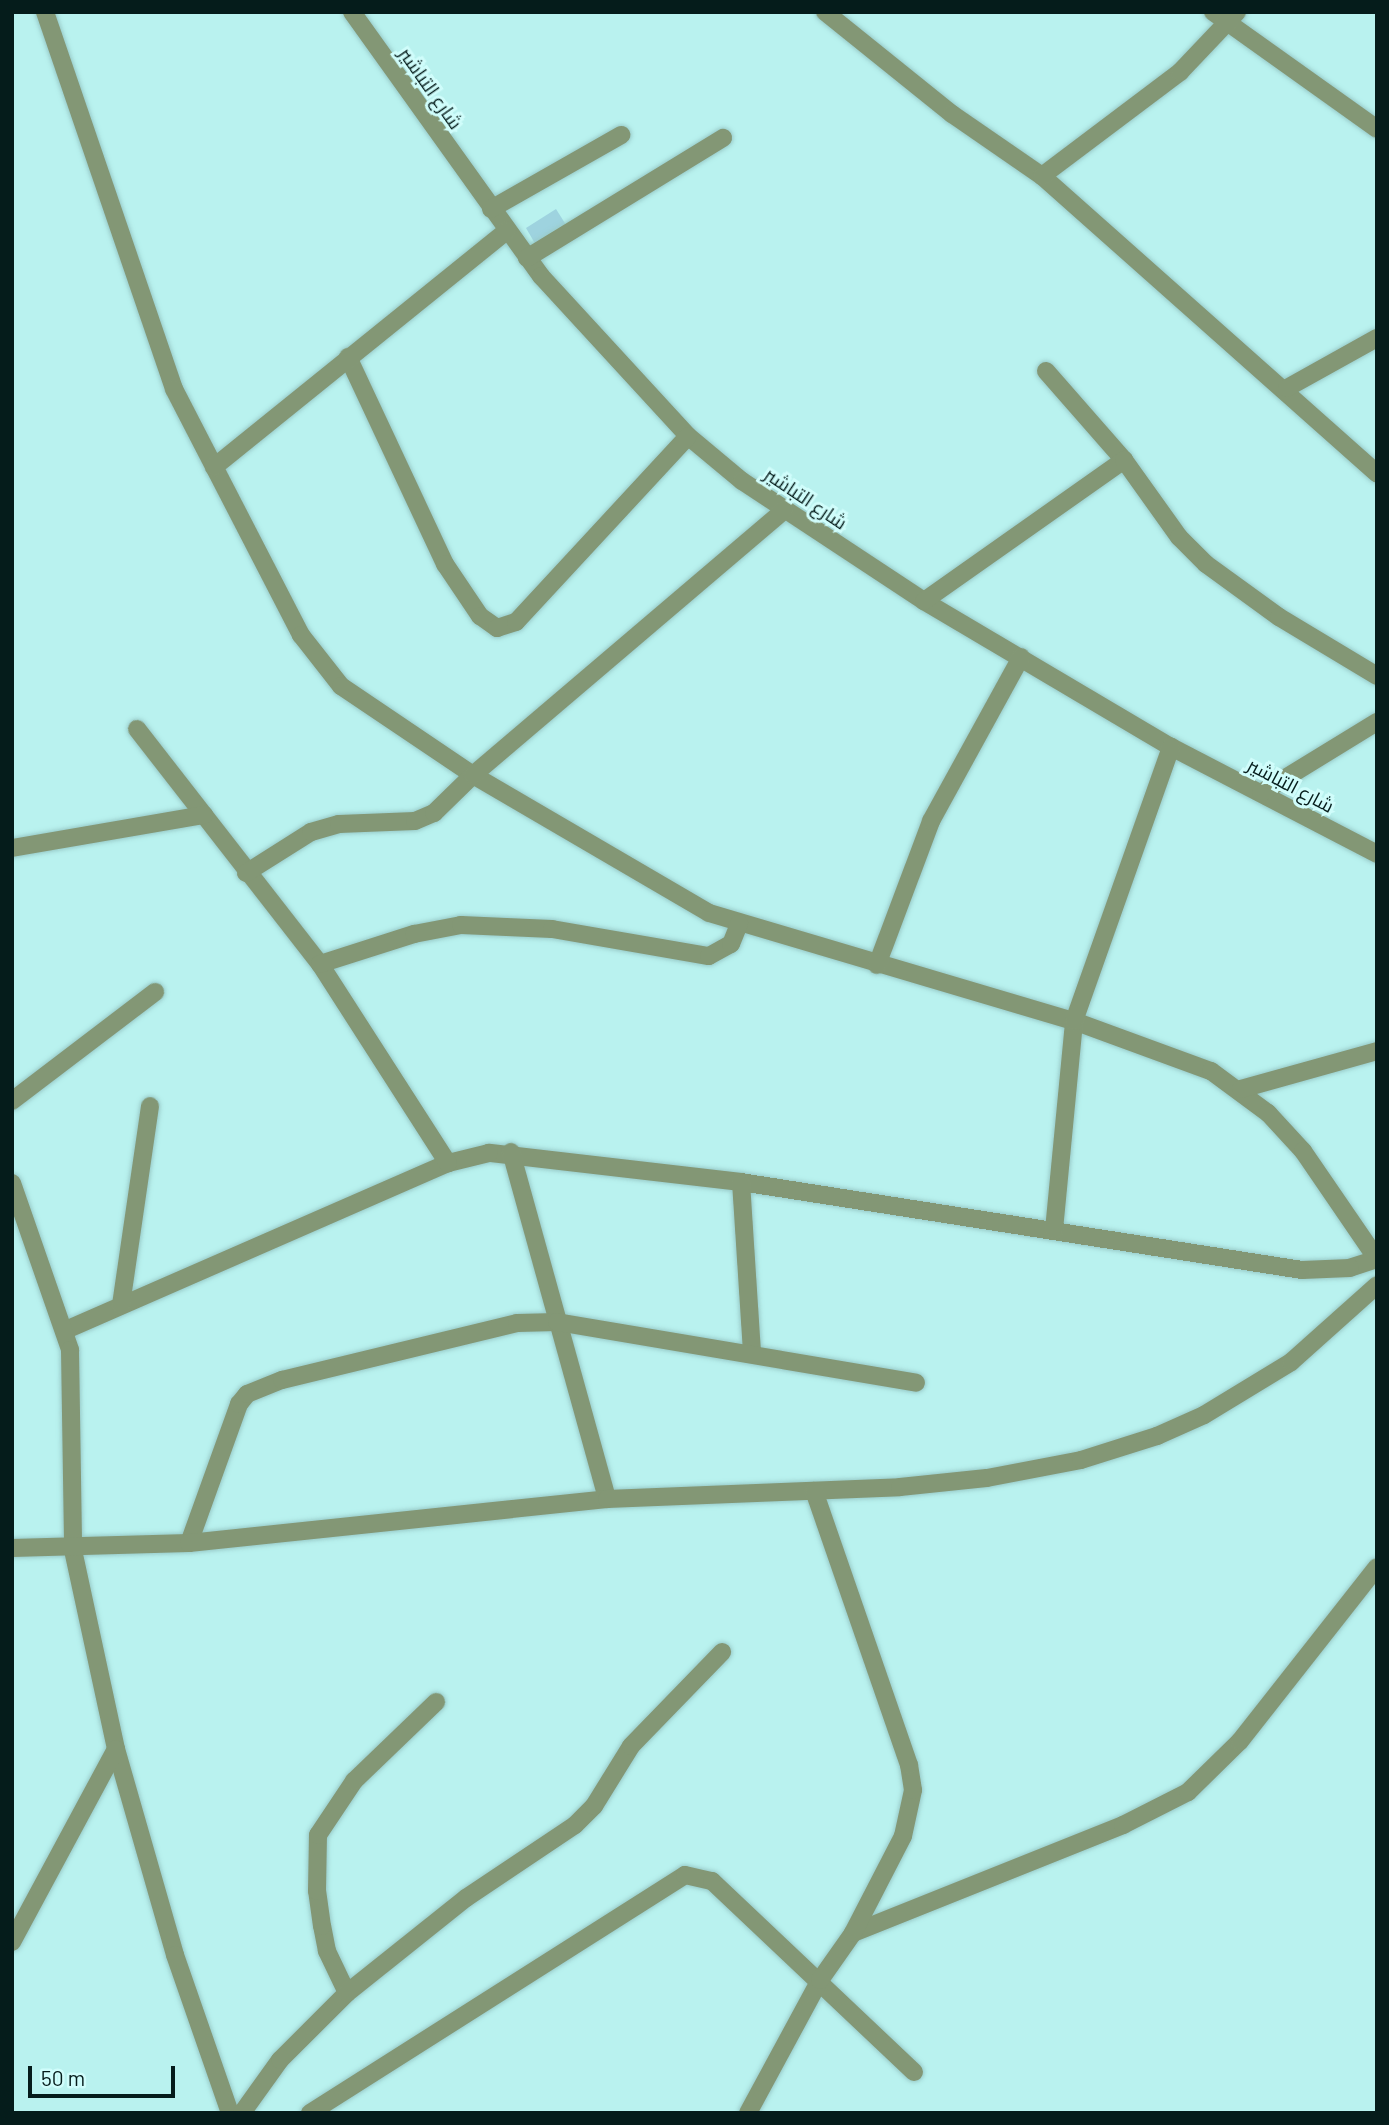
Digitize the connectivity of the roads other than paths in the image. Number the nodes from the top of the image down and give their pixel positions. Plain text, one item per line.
1 (45, 12) edge
2 (352, 12) edge
3 (825, 12) edge
4 (1213, 12) edge
5 (1232, 18) edge
6 (1377, 129) edge
7 (621, 135) dead end
8 (723, 138) dead end
9 (1042, 176) junction
10 (491, 209) junction
11 (507, 230) junction
12 (527, 258) junction
13 (1377, 338) edge
14 (348, 357) junction
15 (1046, 371) dead end
16 (1287, 388) junction
17 (688, 436) junction
18 (1124, 460) junction
19 (214, 467) junction
20 (1377, 472) edge
21 (784, 510) junction
22 (924, 601) junction
23 (1021, 657) junction
24 (1377, 676) edge
25 (1377, 722) edge
26 (137, 729) dead end
27 (1171, 747) junction
28 (473, 775) junction
29 (1261, 793) junction
30 (204, 815) junction
31 (12, 848) edge
32 (1377, 854) edge
33 (246, 873) junction
34 (739, 925) junction
35 (320, 964) junction
36 (877, 965) junction
37 (155, 992) dead end
38 (1074, 1021) junction
39 (1377, 1051) edge
40 (1241, 1089) junction
41 (12, 1101) edge
42 (150, 1106) dead end
43 (511, 1152) junction
44 (448, 1163) junction
45 (741, 1182) junction
46 (12, 1183) edge
47 (1054, 1230) junction
48 (1377, 1259) edge
49 (1377, 1285) edge
50 (121, 1305) junction
51 (557, 1322) junction
52 (66, 1330) junction
53 (752, 1354) junction
54 (916, 1382) dead end
55 (814, 1491) junction
56 (607, 1499) junction
57 (189, 1543) junction
58 (12, 1548) edge
59 (73, 1549) junction
60 (1377, 1567) edge
61 (722, 1652) dead end
62 (436, 1702) dead end
63 (116, 1749) junction
64 (853, 1933) junction
65 (12, 1942) edge
66 (820, 1980) junction
67 (347, 1993) junction
68 (914, 2072) dead end
69 (230, 2113) edge
70 (242, 2113) edge
71 (310, 2113) edge
72 (748, 2113) edge

1 - 19 street
2 - 10 street, شارع التباشير
3 - 9 street
4 - 5 street
5 - 6 street
5 - 9 street
7 - 10 street
8 - 12 street
9 - 16 street
10 - 11 street, شارع التباشير
11 - 12 street, شارع التباشير
11 - 14 street
12 - 17 street, شارع التباشير
13 - 16 street
14 - 17 street
14 - 19 street
15 - 18 street
16 - 20 street
17 - 21 street, شارع التباشير
18 - 22 street
18 - 24 street
19 - 28 street
21 - 22 street, شارع التباشير
21 - 28 street
22 - 23 street, شارع التباشير
23 - 27 street, شارع التباشير
23 - 36 street
25 - 29 street
26 - 30 street
27 - 29 street, شارع التباشير
27 - 38 street
28 - 33 street
28 - 34 street
29 - 32 street, شارع التباشير
30 - 31 street
30 - 33 street
33 - 35 street
34 - 35 street
34 - 36 street
35 - 44 street
36 - 38 street
37 - 41 street
38 - 40 street
38 - 47 street
39 - 40 street
40 - 48 street
42 - 50 street
43 - 44 street
43 - 45 street
43 - 51 street
44 - 50 street
45 - 47 street
45 - 53 street
46 - 52 street
47 - 48 street
49 - 55 street
50 - 52 street
51 - 53 street
51 - 56 street
51 - 57 street
52 - 59 street
53 - 54 street
55 - 56 street
55 - 64 street
56 - 57 street
57 - 59 street
58 - 59 street
59 - 63 street
60 - 64 street
61 - 67 street
62 - 67 street
63 - 65 street
63 - 69 street
64 - 66 street
66 - 68 street
66 - 71 street
66 - 72 street
67 - 70 street

